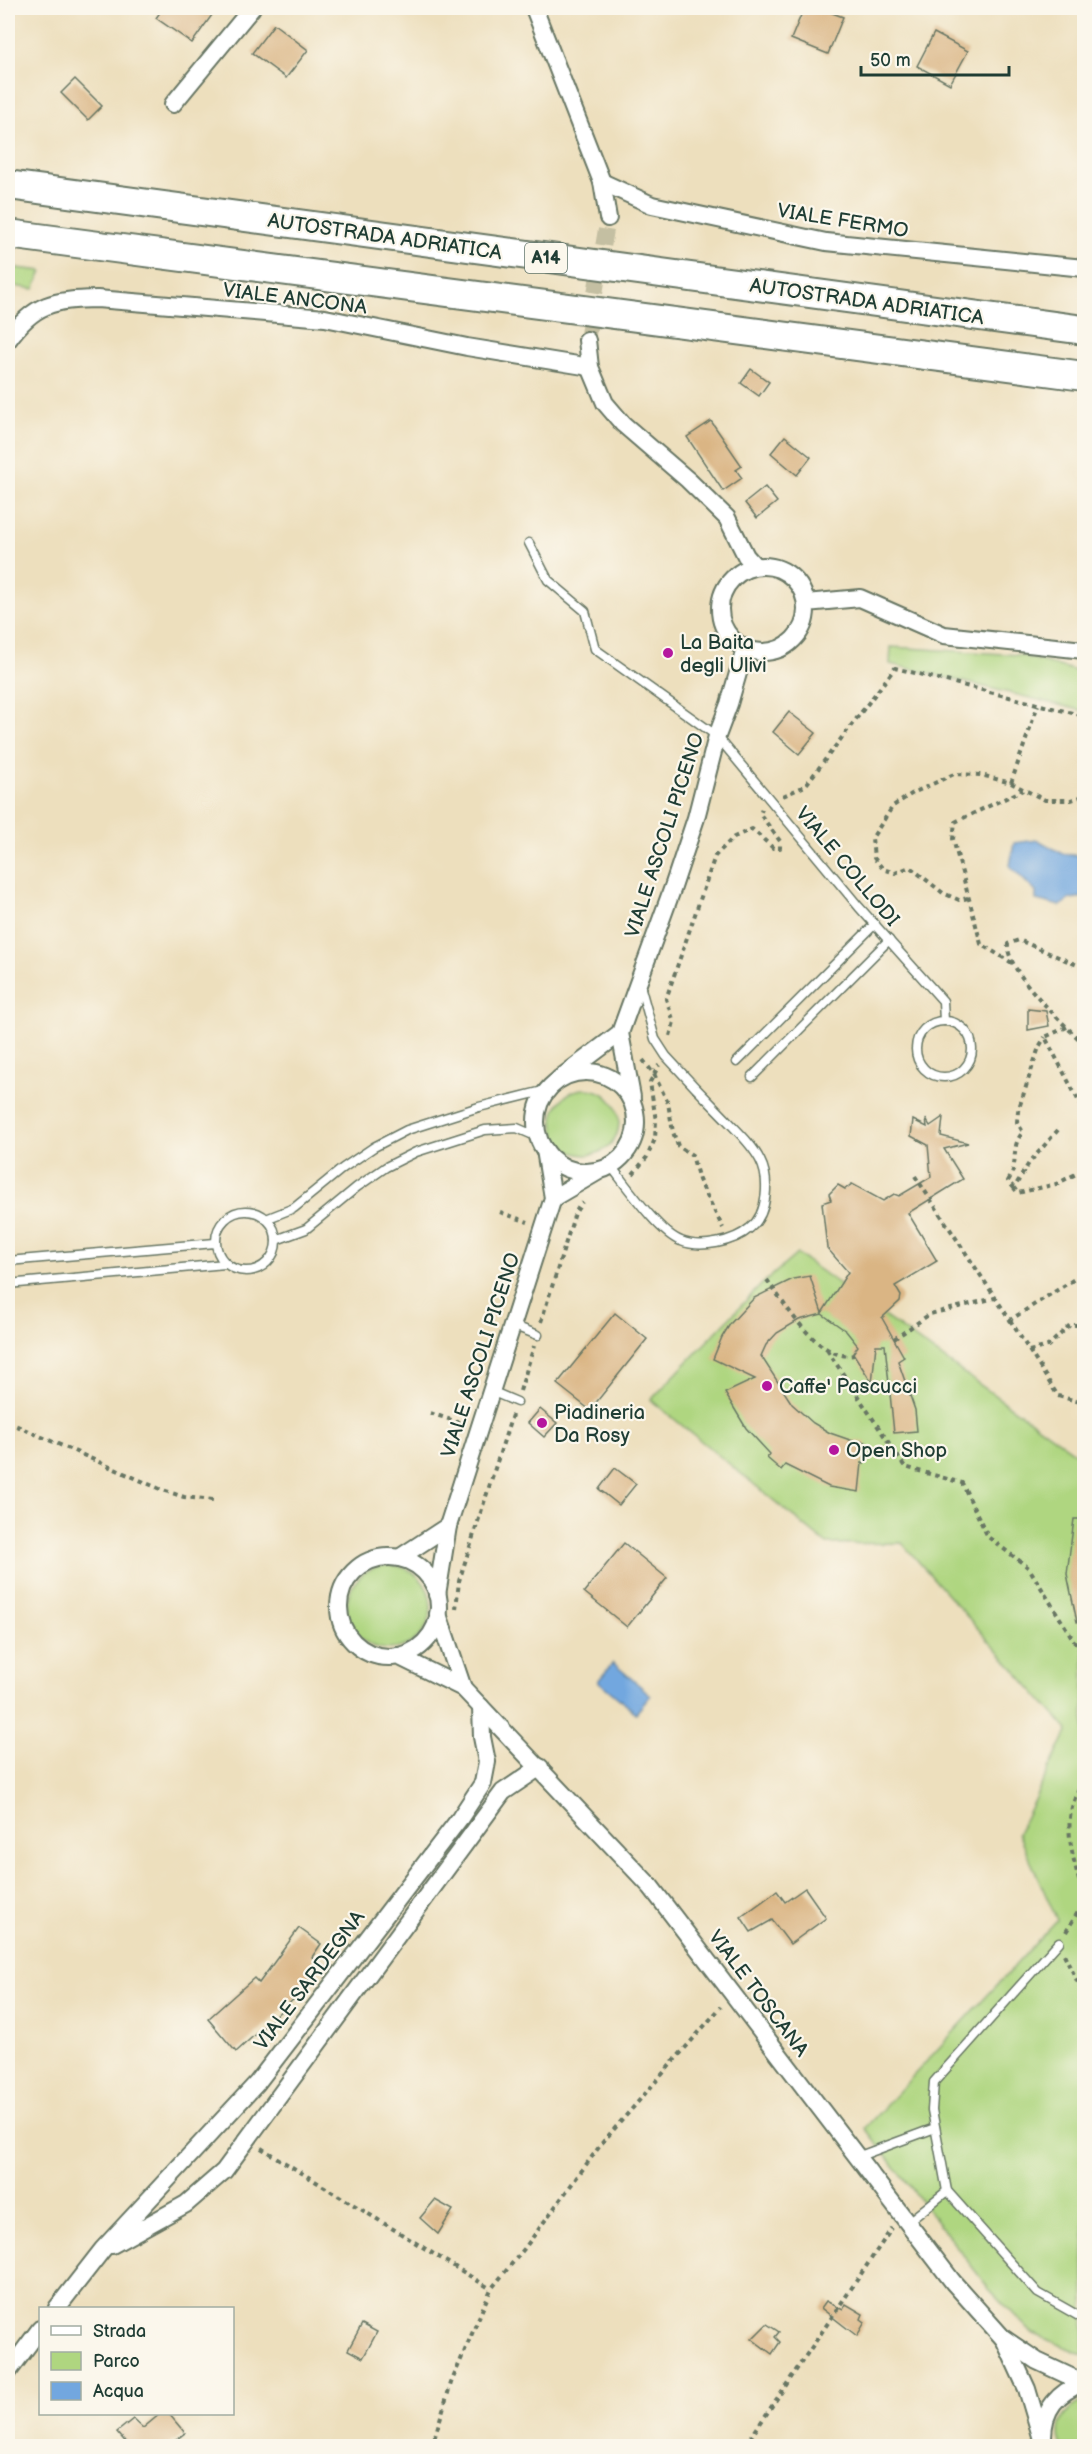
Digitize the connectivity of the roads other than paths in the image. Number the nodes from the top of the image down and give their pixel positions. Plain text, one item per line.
1 (252, 8) edge
2 (534, 8) edge
3 (173, 104) dead end
4 (602, 182) junction
5 (8, 185) edge
6 (608, 218) tunnel mouth
7 (8, 234) edge
8 (1084, 268) edge
9 (1084, 330) edge
10 (8, 340) edge
11 (588, 340) tunnel mouth
12 (590, 367) junction
13 (1084, 376) edge
14 (529, 543) dead end
15 (754, 566) junction
16 (806, 603) junction
17 (745, 649) junction
18 (1084, 650) edge
19 (717, 736) junction
20 (875, 924) junction
21 (888, 940) junction
22 (639, 980) junction
23 (944, 1021) junction
24 (621, 1041) junction
25 (737, 1062) dead end
26 (752, 1077) dead end
27 (553, 1085) junction
28 (635, 1110) junction
29 (542, 1144) junction
30 (610, 1165) junction
31 (553, 1198) junction
32 (266, 1219) junction
33 (276, 1240) junction
34 (215, 1243) junction
35 (8, 1261) edge
36 (225, 1264) junction
37 (8, 1284) edge
38 (512, 1325) junction
39 (538, 1335) road end
40 (491, 1391) junction
41 (517, 1402) road end
42 (448, 1526) junction
43 (399, 1558) junction
44 (437, 1595) junction
45 (438, 1614) junction
46 (398, 1656) junction
47 (463, 1688) junction
48 (481, 1707) junction
49 (540, 1767) junction
50 (1059, 1942) road end
51 (936, 2128) junction
52 (857, 2157) junction
53 (948, 2191) junction
54 (904, 2219) junction
55 (103, 2249) junction
56 (58, 2307) edge
57 (1084, 2319) edge
58 (39, 2330) edge
59 (1004, 2338) junction
60 (8, 2372) edge
61 (1084, 2383) edge
62 (1044, 2446) edge

1 - 3 street
2 - 4 street
4 - 6 street
4 - 8 street, VIALE FERMO
5 - 9 highway, AUTOSTRADA ADRIATICA / A14
7 - 13 highway, A14
10 - 12 street, VIALE ANCONA
11 - 12 street
12 - 15 street
14 - 19 lane, VIALE COLLODI
15 - 16 street
15 - 17 street
16 - 17 street
16 - 18 street
17 - 19 street, VIALE ASCOLI PICENO
19 - 20 lane, VIALE COLLODI
19 - 22 street, VIALE ASCOLI PICENO
20 - 21 lane, VIALE COLLODI
20 - 25 lane
21 - 23 lane, VIALE COLLODI
21 - 26 lane
22 - 24 street, VIALE ASCOLI PICENO
22 - 30 lane
23 - 23 lane
24 - 27 street
24 - 28 street
27 - 28 street
27 - 29 street
27 - 32 lane
28 - 30 street
29 - 30 street
29 - 31 street, VIALE ASCOLI PICENO
29 - 33 lane
30 - 31 street
31 - 38 street, VIALE ASCOLI PICENO
32 - 33 lane
32 - 34 lane
33 - 36 lane
34 - 35 lane
34 - 36 lane
36 - 37 lane
38 - 39 lane
38 - 40 street, VIALE ASCOLI PICENO
40 - 41 lane
40 - 42 street, VIALE ASCOLI PICENO
42 - 43 street
42 - 44 street, VIALE ASCOLI PICENO
43 - 44 street
43 - 46 street
44 - 45 street
45 - 46 street
45 - 47 street, VIALE TOSCANA
46 - 47 street, VIALE TOSCANA
47 - 48 street, VIALE TOSCANA
48 - 49 street, VIALE TOSCANA
48 - 55 street, VIALE SARDEGNA
49 - 52 street, VIALE TOSCANA
49 - 55 street, VIALE SARDEGNA
50 - 51 lane
51 - 52 lane
51 - 53 lane
52 - 54 street, VIALE TOSCANA
53 - 54 lane
53 - 57 lane
54 - 59 street, VIALE TOSCANA
55 - 56 street, VIALE SARDEGNA
58 - 60 street
59 - 61 street, VIALE TOSCANA
59 - 62 street, VIALE TOSCANA
61 - 62 street

